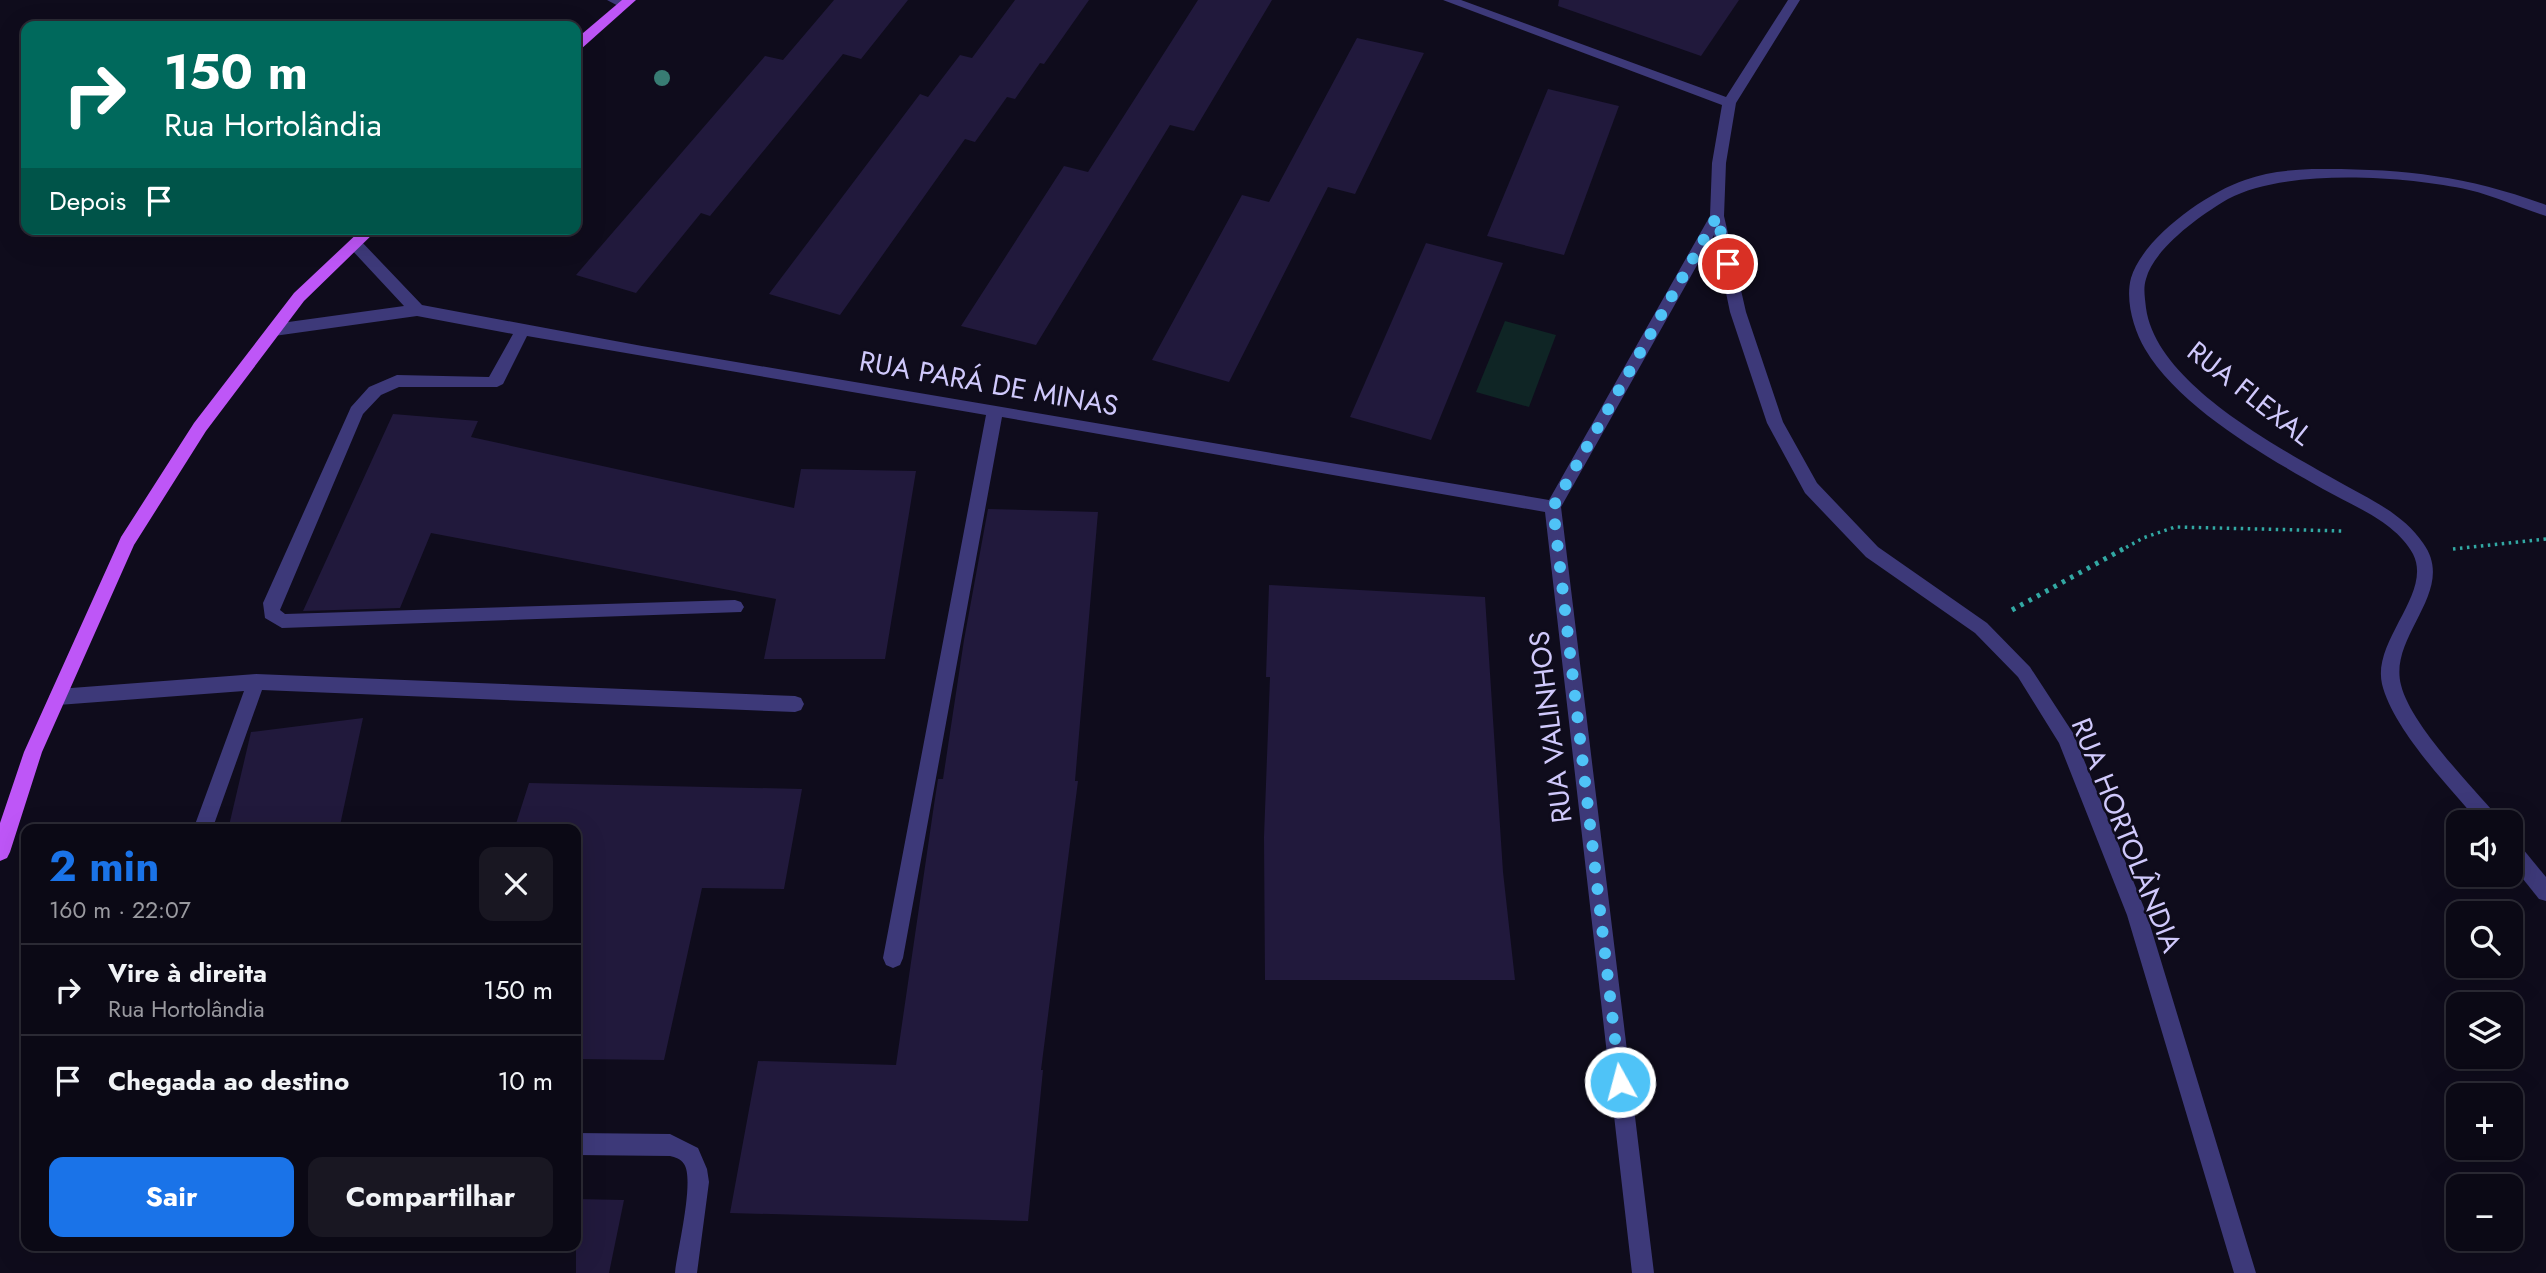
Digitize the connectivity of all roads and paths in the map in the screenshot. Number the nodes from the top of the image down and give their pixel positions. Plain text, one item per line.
1 (1449, 0) edge
2 (1794, 0) edge
3 (622, 2) edge
4 (581, 41) edge
5 (1729, 103) junction
6 (2546, 211) edge
7 (1717, 216) junction
8 (365, 235) edge
9 (355, 244) junction
10 (417, 310) junction
11 (274, 330) junction
12 (523, 330) junction
13 (995, 410) junction
14 (1553, 507) junction
15 (2407, 533) junction
16 (2546, 539) edge
17 (2421, 552) junction
18 (735, 607) dead end
19 (1981, 628) junction
20 (256, 682) junction
21 (58, 697) junction
22 (795, 704) dead end
23 (2480, 810) edge
24 (204, 824) edge
25 (0, 852) edge
26 (2523, 864) edge
27 (2546, 892) edge
28 (893, 958) dead end
29 (581, 1144) edge
30 (686, 1273) edge
31 (1643, 1273) edge
32 (2245, 1273) edge

1 - 5 street
2 - 5 street, RUA HORTOLÂNDIA
3 - 4 main road
5 - 7 street, RUA HORTOLÂNDIA
6 - 15 street, RUA FLEXAL
7 - 14 street
7 - 19 street, RUA HORTOLÂNDIA
8 - 9 main road
9 - 10 street
9 - 11 main road
10 - 11 street, RUA PARÁ DE MINAS
10 - 12 street, RUA PARÁ DE MINAS
11 - 21 main road
12 - 13 street, RUA PARÁ DE MINAS
12 - 18 street
13 - 14 street, RUA PARÁ DE MINAS
13 - 28 street
14 - 31 street, RUA VALINHOS
15 - 17 street, RUA FLEXAL
15 - 19 path
16 - 17 path
17 - 23 street
19 - 32 street, RUA HORTOLÂNDIA
20 - 21 street
20 - 22 street
20 - 24 street
21 - 25 main road
26 - 27 street
29 - 30 street

